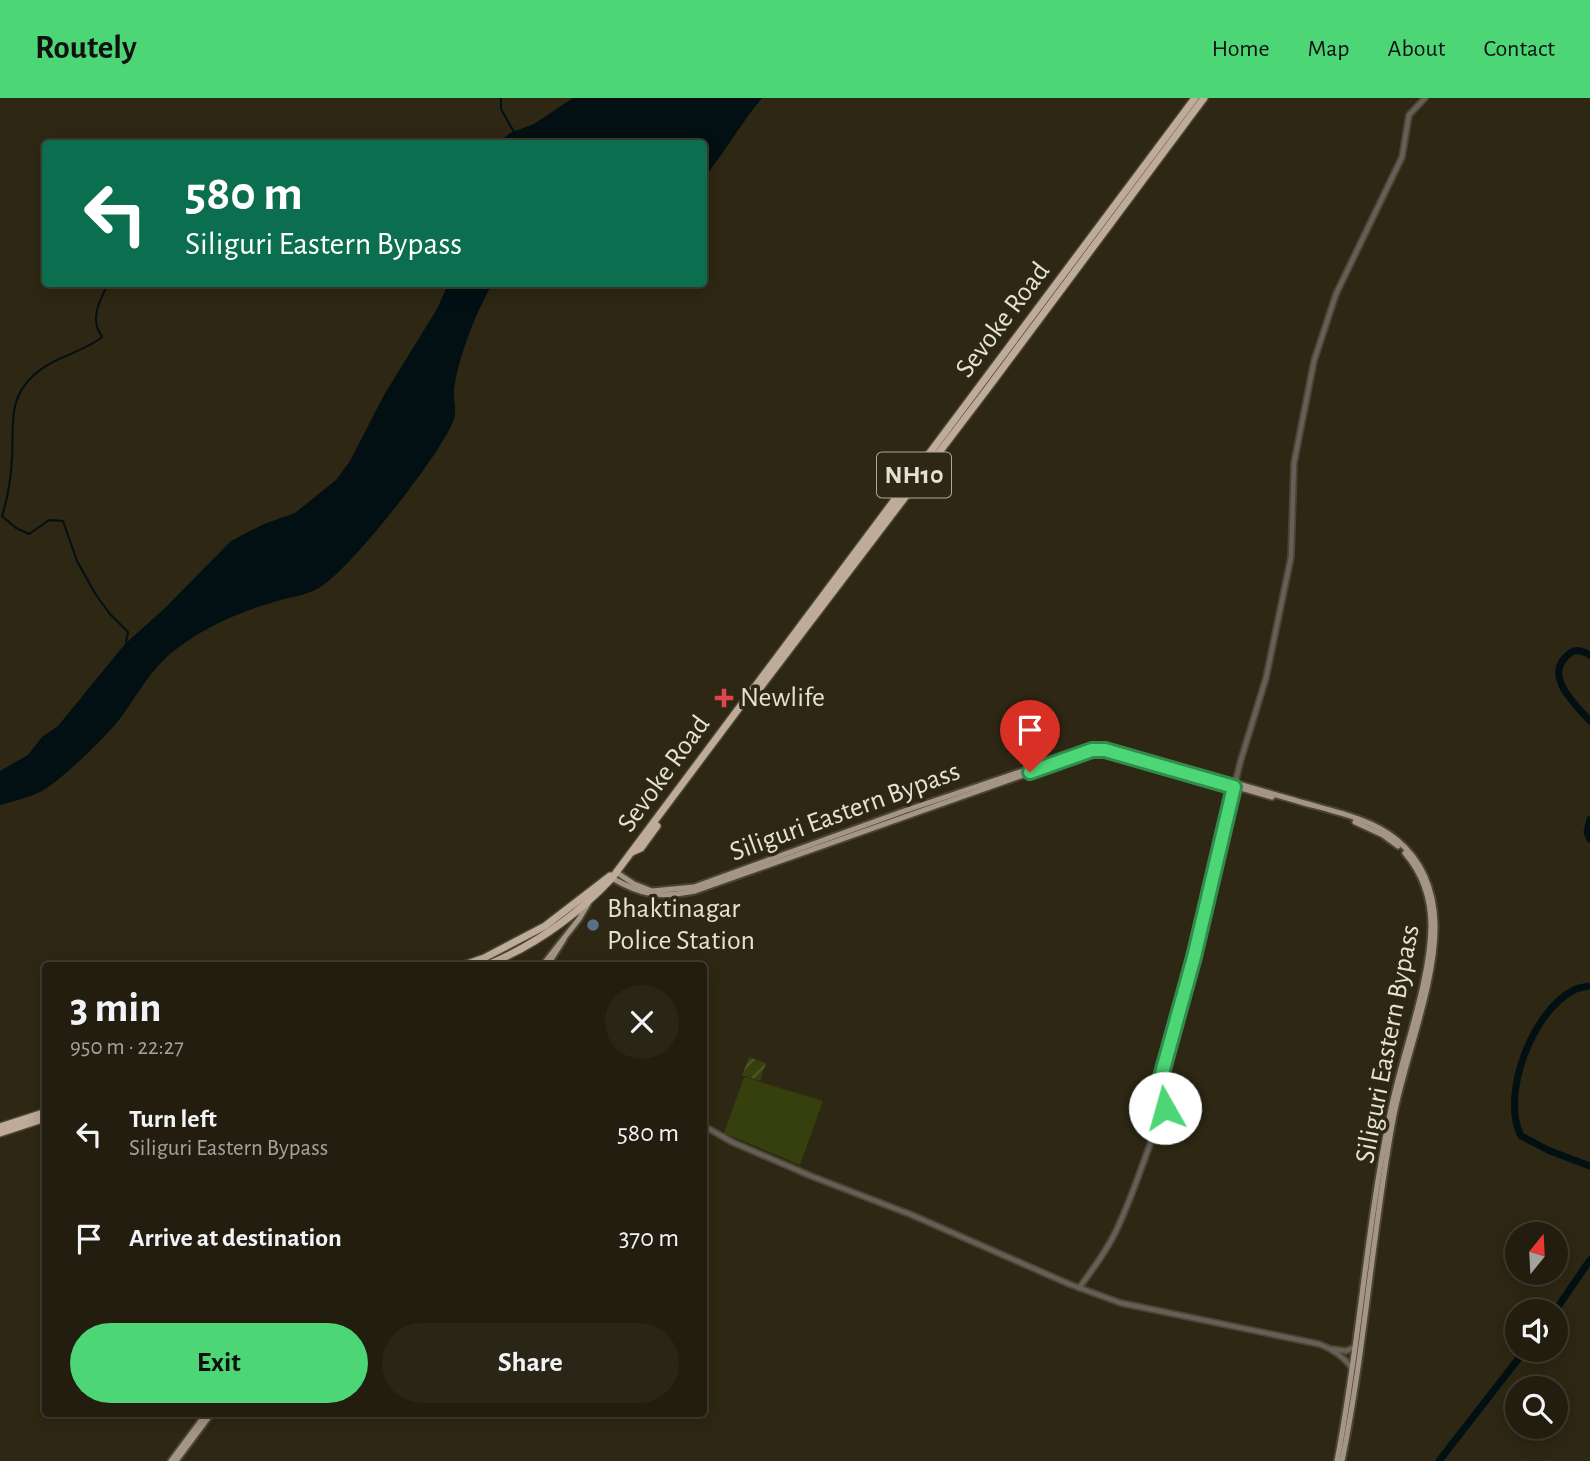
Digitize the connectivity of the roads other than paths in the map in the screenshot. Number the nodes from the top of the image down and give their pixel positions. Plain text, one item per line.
1 (1195, 98) edge
2 (1204, 98) edge
3 (1425, 98) edge
4 (1235, 785) junction
5 (632, 852) junction
6 (614, 875) junction
7 (590, 900) junction
8 (472, 962) edge
9 (493, 962) edge
10 (547, 962) edge
11 (42, 1113) edge
12 (42, 1119) edge
13 (0, 1127) edge
14 (707, 1128) edge
15 (0, 1133) edge
16 (1079, 1288) junction
17 (1358, 1346) junction
18 (1332, 1349) junction
19 (1355, 1373) junction
20 (207, 1417) edge
21 (174, 1461) edge
22 (1339, 1461) edge

1 - 5 highway, Sevoke Road / NH10
2 - 5 highway, Sevoke Road
3 - 4 street
4 - 6 main road, Siliguri Eastern Bypass
4 - 16 street
4 - 17 main road, Siliguri Eastern Bypass
5 - 6 highway, NH10
6 - 7 highway, NH10
6 - 8 highway
7 - 9 highway, NH10
7 - 10 main road
11 - 13 highway
12 - 15 highway
14 - 16 street
16 - 18 street
17 - 18 street
17 - 19 main road, Siliguri Eastern Bypass
18 - 19 street
19 - 22 main road, Siliguri Eastern Bypass
20 - 21 main road

